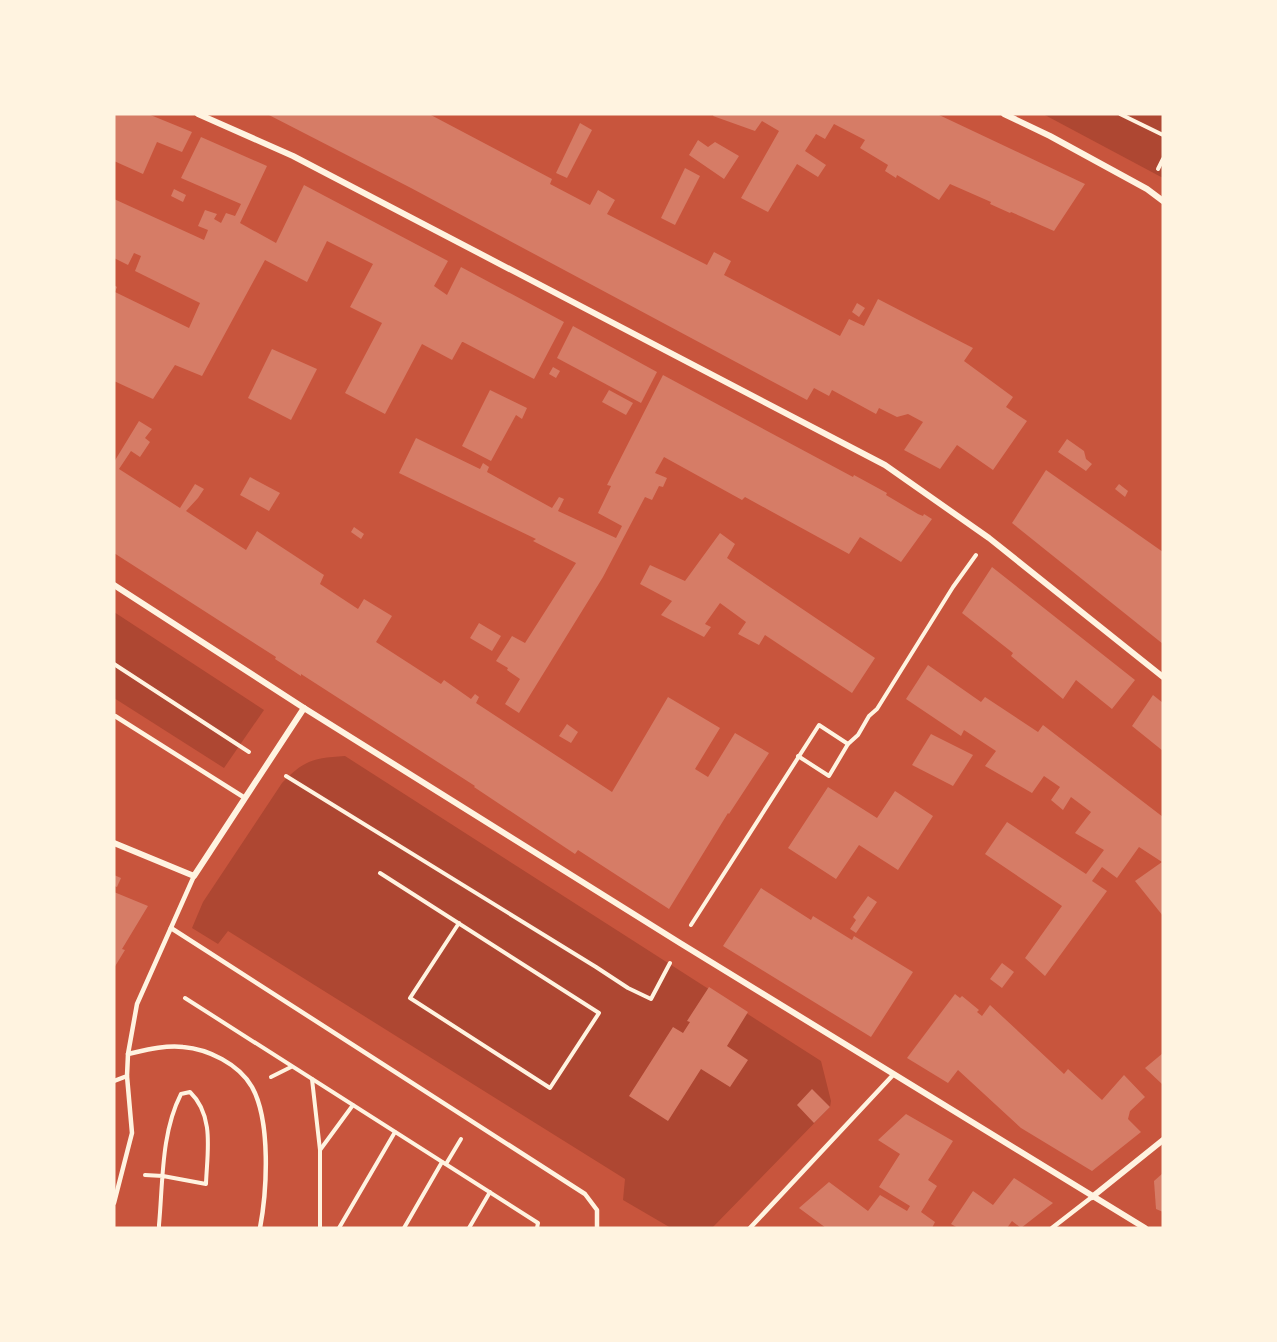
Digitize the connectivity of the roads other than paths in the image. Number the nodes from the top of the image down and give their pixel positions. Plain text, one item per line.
1 (198, 114) edge
2 (1004, 114) edge
3 (1163, 201) edge
4 (114, 585) edge
5 (1163, 677) edge
6 (304, 708) junction
7 (115, 716) edge
8 (244, 798) junction
9 (114, 843) edge
10 (194, 876) junction
11 (171, 928) junction
12 (128, 1054) junction
13 (893, 1075) junction
14 (127, 1076) junction
15 (114, 1081) edge
16 (1163, 1140) edge
17 (121, 1175) junction
18 (114, 1176) edge
19 (1092, 1197) junction
20 (114, 1203) edge
21 (260, 1228) edge
22 (597, 1228) edge
23 (750, 1228) edge
24 (1052, 1228) edge
25 (1145, 1228) edge

1 - 5 street
2 - 3 street
4 - 6 street
6 - 8 street
6 - 13 street
7 - 8 lane
8 - 10 street
9 - 10 street
10 - 11 lane
11 - 12 lane
11 - 22 lane
12 - 14 lane
12 - 21 lane
13 - 19 street
13 - 23 lane
14 - 15 lane
14 - 17 lane
16 - 19 street
17 - 18 lane
17 - 20 lane
19 - 24 lane
19 - 25 street

